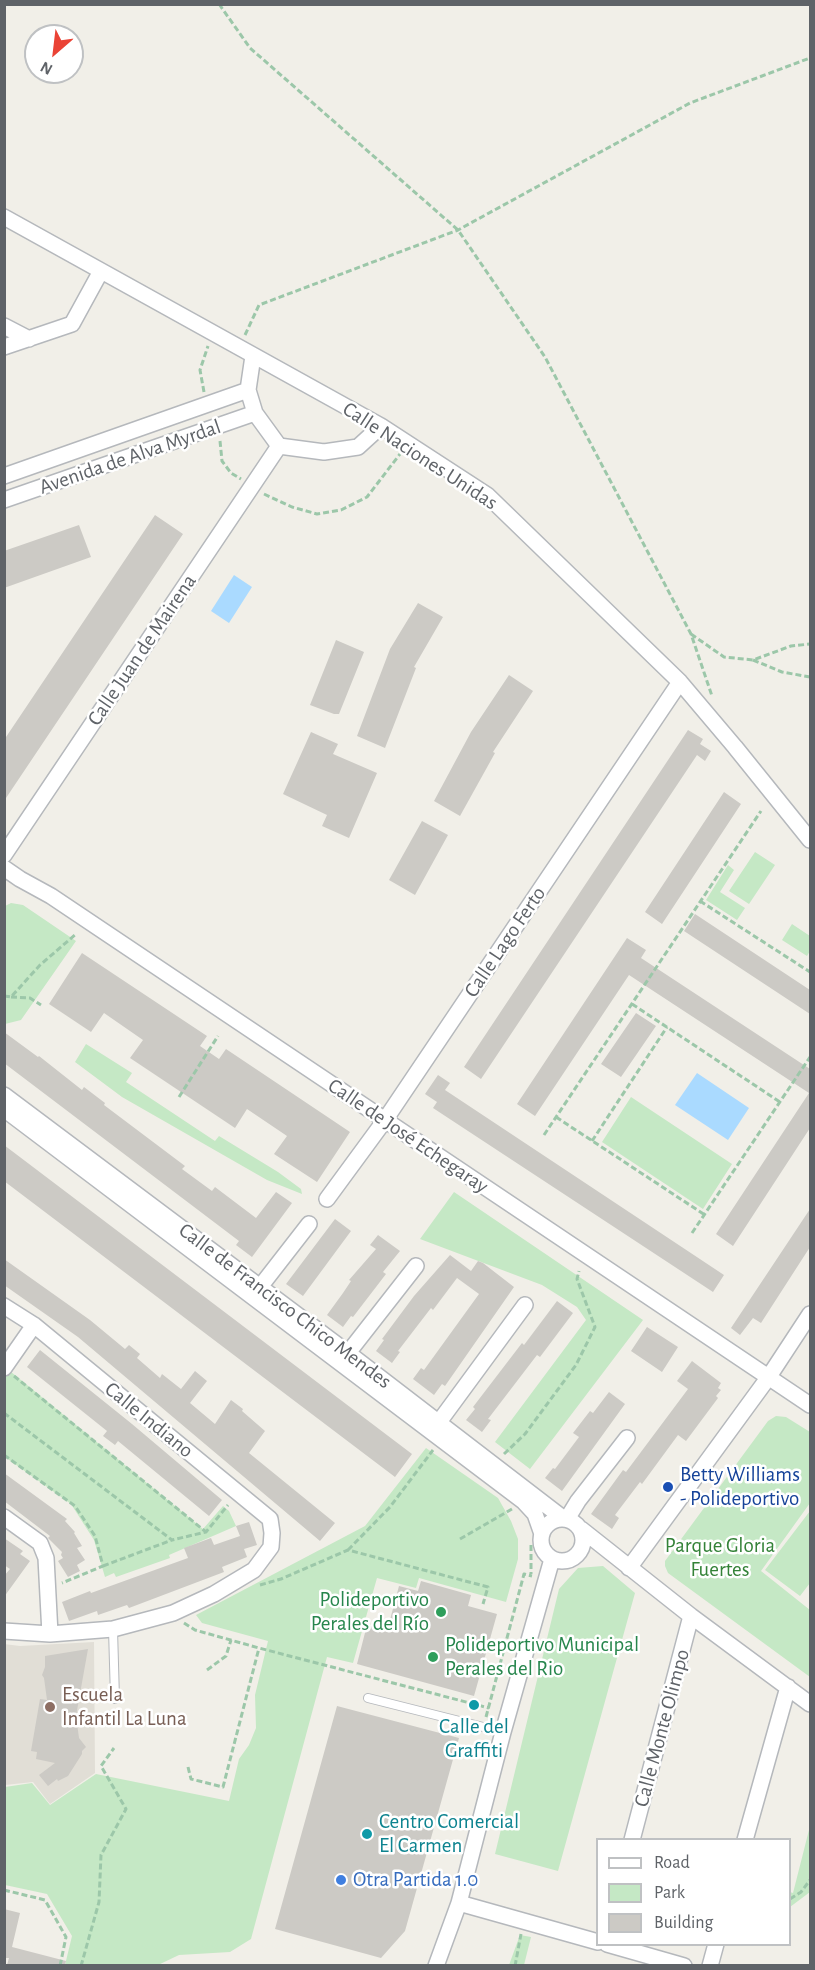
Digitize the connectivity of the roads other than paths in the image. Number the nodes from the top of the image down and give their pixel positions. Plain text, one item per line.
1 (4, 218) edge
2 (101, 271) junction
3 (4, 326) edge
4 (29, 339) junction
5 (4, 347) edge
6 (254, 356) junction
7 (248, 390) junction
8 (255, 414) junction
9 (381, 426) junction
10 (279, 446) junction
11 (4, 476) edge
12 (4, 501) edge
13 (680, 682) junction
14 (810, 840) edge
15 (4, 855) edge
16 (4, 868) edge
17 (4, 1095) edge
18 (4, 1109) edge
19 (385, 1120) junction
20 (327, 1199) dead end
21 (309, 1224) dead end
22 (416, 1266) dead end
23 (260, 1287) junction
24 (525, 1305) dead end
25 (4, 1306) edge
26 (810, 1314) edge
27 (34, 1325) junction
28 (348, 1353) junction
29 (8, 1372) edge
30 (768, 1378) junction
31 (810, 1405) edge
32 (439, 1422) junction
33 (627, 1438) dead end
34 (4, 1517) edge
35 (566, 1519) junction
36 (581, 1529) junction
37 (542, 1534) junction
38 (552, 1559) junction
39 (570, 1561) junction
40 (629, 1568) junction
41 (691, 1616) junction
42 (113, 1629) junction
43 (4, 1631) edge
44 (50, 1634) junction
45 (788, 1688) junction
46 (368, 1698) dead end
47 (114, 1699) dead end
48 (810, 1704) edge
49 (503, 1732) junction
50 (632, 1838) edge
51 (745, 1838) edge
52 (459, 1903) junction
53 (596, 1942) edge
54 (614, 1946) edge
55 (715, 1946) edge
56 (436, 1965) edge
57 (684, 1965) edge
58 (710, 1965) edge

1 - 2 street, Calle Naciones Unidas
2 - 4 street
2 - 6 street, Calle Naciones Unidas
3 - 4 street
4 - 5 street
6 - 7 street
6 - 9 street, Calle Naciones Unidas
7 - 8 street
7 - 11 street, Avenida de Alva Myrdal
8 - 10 street
8 - 12 street, Avenida de Alva Myrdal
9 - 10 street
9 - 13 street, Calle Naciones Unidas
10 - 15 street, Calle Juan de Mairena
13 - 14 street, Calle Naciones Unidas
13 - 19 street, Calle Lago Ferto
16 - 19 street, Calle de José Echegaray
17 - 23 street, Calle de Francisco Chico Mendes
18 - 37 street, Calle de Francisco Chico Mendes
19 - 20 street, Calle Lago Ferto
19 - 30 street, Calle de José Echegaray
21 - 23 street
22 - 28 street
23 - 28 street, Calle de Francisco Chico Mendes
24 - 32 street
25 - 27 street, Calle Indiano
26 - 30 street
27 - 29 street
27 - 42 street, Calle Indiano
28 - 32 street, Calle de Francisco Chico Mendes
30 - 31 street, Calle de José Echegaray
30 - 40 street
32 - 35 street, Calle de Francisco Chico Mendes
33 - 35 street
34 - 44 street
35 - 36 street
35 - 37 street
36 - 39 street
36 - 40 street
37 - 38 street
38 - 39 street
38 - 49 street
39 - 40 street
40 - 41 street
41 - 45 street
41 - 50 street, Calle Monte Olimpo
42 - 44 street
42 - 47 lane
43 - 44 street
45 - 48 street
45 - 51 street
46 - 49 lane
49 - 52 street
52 - 53 street
52 - 56 street
54 - 57 street
55 - 58 street

